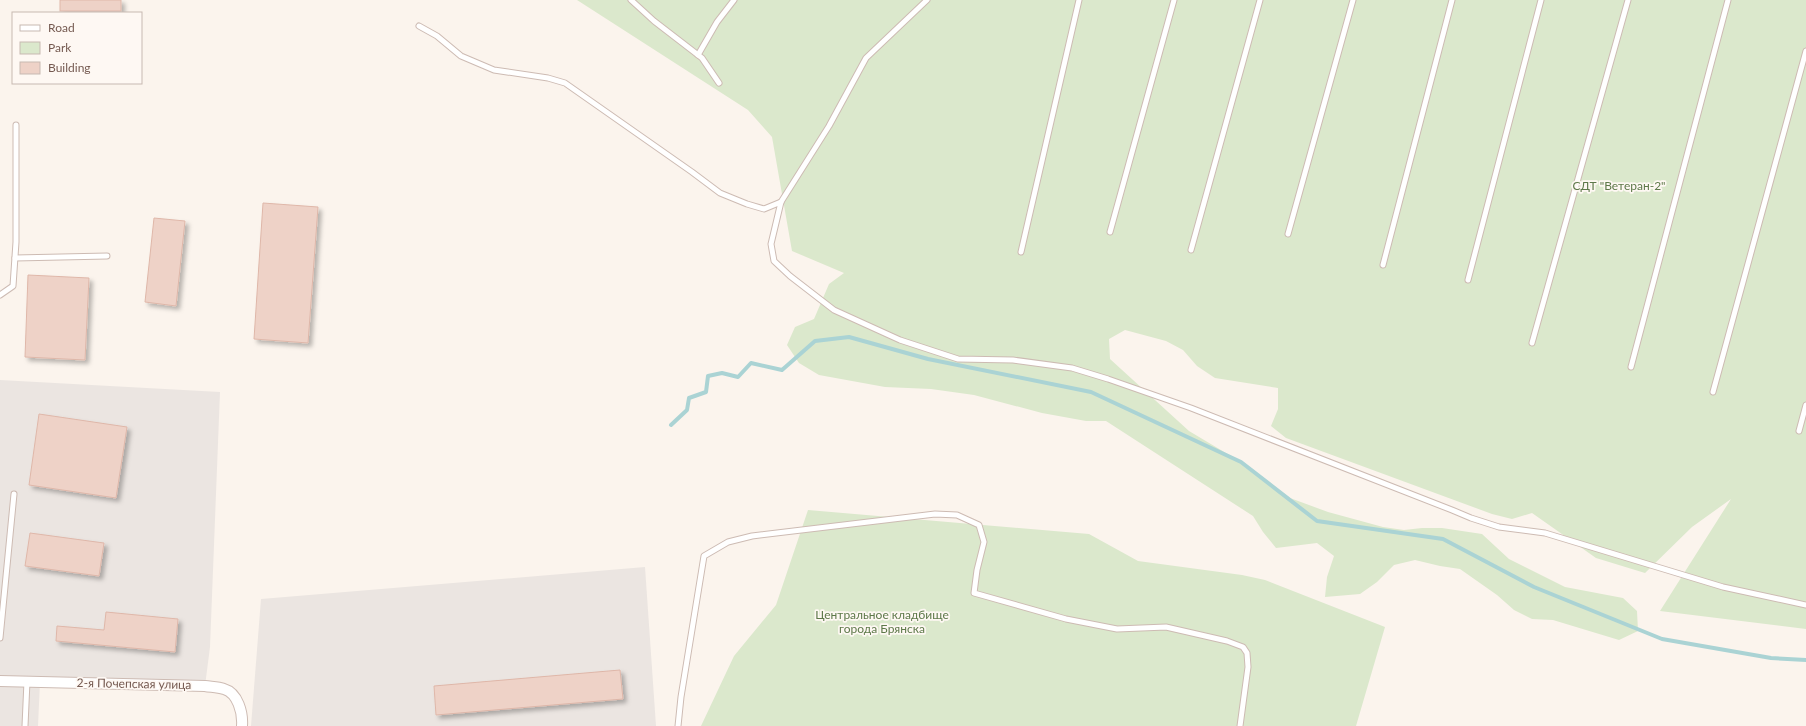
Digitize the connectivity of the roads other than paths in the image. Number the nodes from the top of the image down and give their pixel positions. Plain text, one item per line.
1 (631, 0) edge
2 (734, 0) edge
3 (927, 0) edge
4 (1079, 0) edge
5 (1174, 0) edge
6 (1260, 0) edge
7 (1353, 0) edge
8 (1452, 0) edge
9 (1541, 0) edge
10 (1628, 0) edge
11 (1728, 0) edge
12 (418, 26) dead end
13 (1806, 52) edge
14 (698, 55) junction
15 (719, 83) dead end
16 (16, 125) dead end
17 (781, 202) junction
18 (1110, 232) dead end
19 (1288, 234) dead end
20 (1191, 250) dead end
21 (1021, 252) dead end
22 (107, 256) dead end
23 (15, 258) junction
24 (1383, 265) dead end
25 (1468, 280) dead end
26 (0, 295) edge
27 (1532, 343) dead end
28 (1631, 367) dead end
29 (1713, 392) dead end
30 (1806, 405) edge
31 (1799, 431) dead end
32 (14, 494) dead end
33 (1806, 605) edge
34 (0, 638) edge
35 (0, 681) edge
36 (26, 681) junction
37 (25, 726) edge
38 (242, 726) edge
39 (678, 726) edge
40 (1240, 726) edge

1 - 14 lane
2 - 14 lane
3 - 17 lane
4 - 21 lane
5 - 18 lane
6 - 20 lane
7 - 19 lane
8 - 24 lane
9 - 25 lane
10 - 27 lane
11 - 28 lane
12 - 17 lane
13 - 29 lane
14 - 15 lane
16 - 23 lane
17 - 33 lane
22 - 23 lane
23 - 26 lane
30 - 31 lane
32 - 34 lane
35 - 36 street, 2-я Почепская улица
36 - 37 lane
36 - 38 street, 2-я Почепская улица
39 - 40 lane

